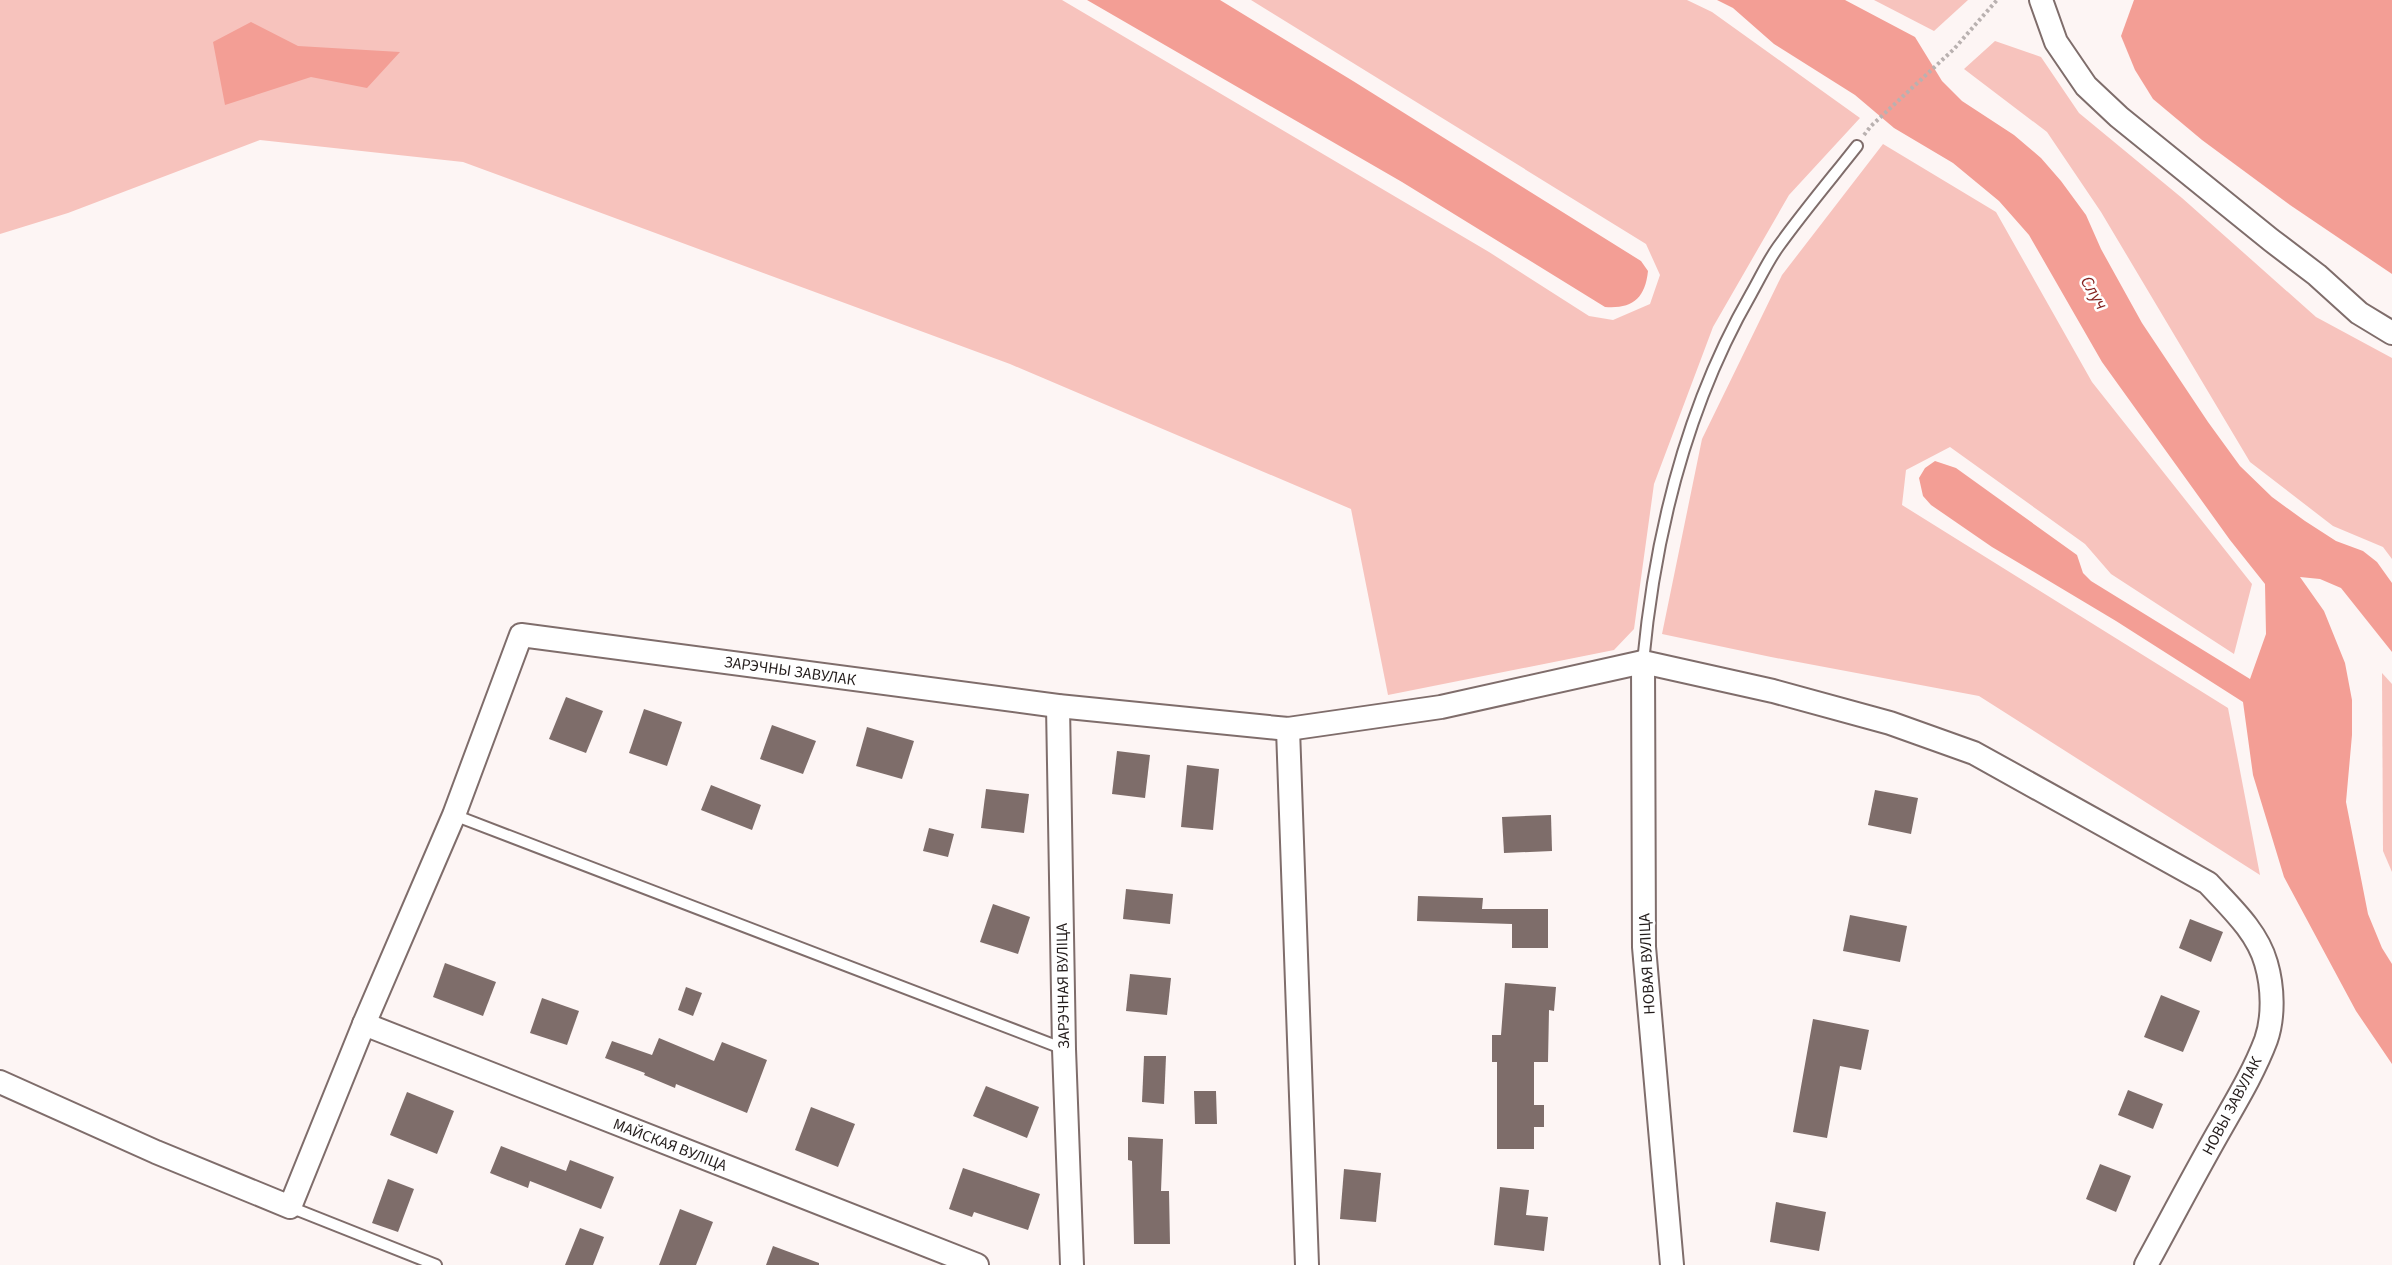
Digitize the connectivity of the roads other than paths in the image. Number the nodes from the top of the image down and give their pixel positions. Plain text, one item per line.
1 (2041, 0) edge
2 (1857, 146) dead end
3 (2392, 333) edge
4 (1643, 662) junction
5 (1058, 706) junction
6 (1288, 729) junction
7 (454, 815) junction
8 (364, 1024) junction
9 (1064, 1049) junction
10 (0, 1082) edge
11 (291, 1207) junction
12 (1307, 1264) edge
13 (436, 1265) edge
14 (977, 1265) edge
15 (1072, 1265) edge
16 (1672, 1265) edge
17 (2146, 1265) edge

1 - 3 street
2 - 4 lane
4 - 6 street, ЗАРЭЧНЫ ЗАВУЛАК
4 - 16 street, НОВАЯ ВУЛІЦА
4 - 17 street, НОВЫ ЗАВУЛАК
5 - 6 street, ЗАРЭЧНЫ ЗАВУЛАК
5 - 7 street, ЗАРЭЧНЫ ЗАВУЛАК
5 - 9 street, ЗАРЭЧНАЯ ВУЛІЦА
6 - 12 street
7 - 8 street
7 - 9 lane
8 - 11 street
8 - 14 street, МАЙСКАЯ ВУЛІЦА
9 - 15 street, ЗАРЭЧНАЯ ВУЛІЦА
10 - 11 street
11 - 13 lane

